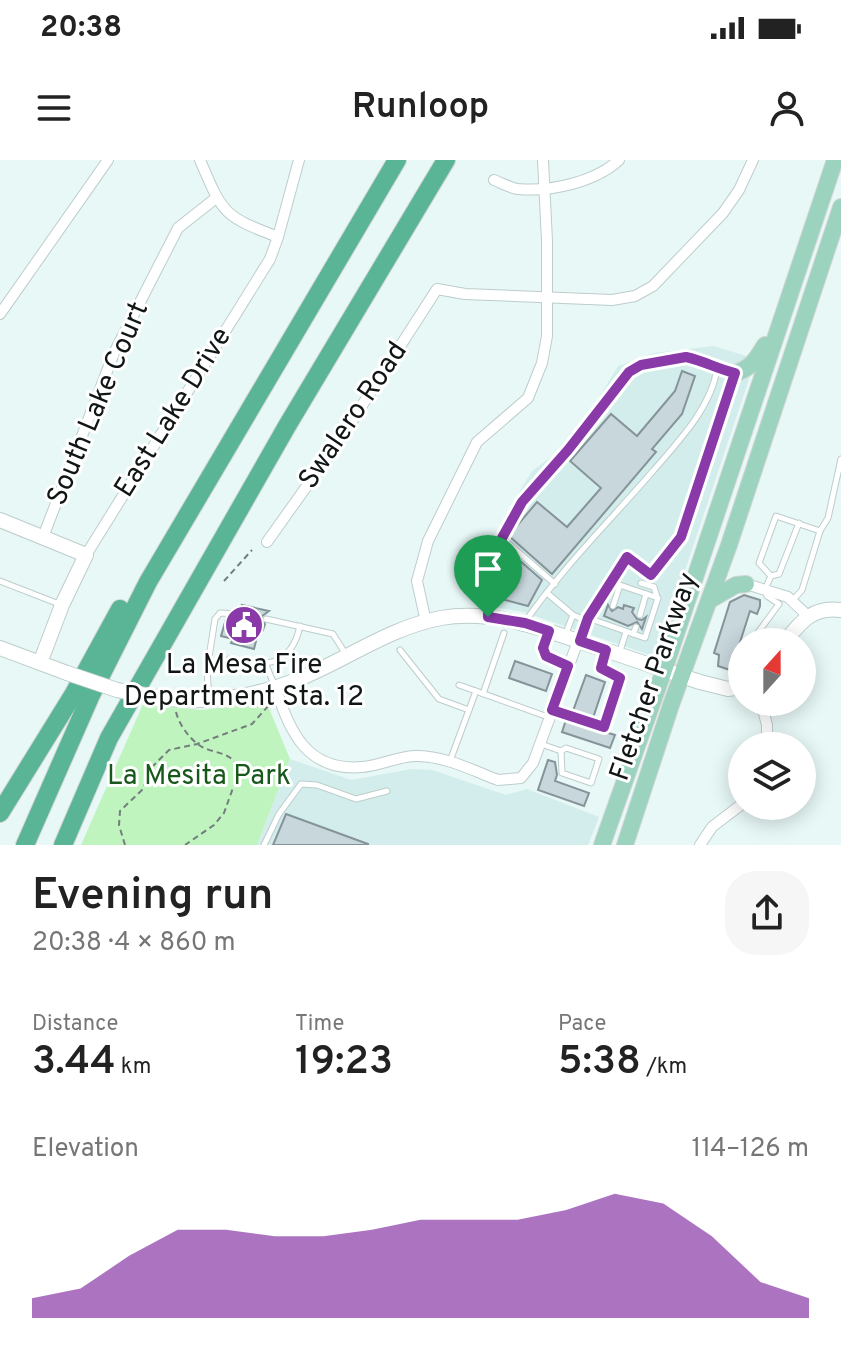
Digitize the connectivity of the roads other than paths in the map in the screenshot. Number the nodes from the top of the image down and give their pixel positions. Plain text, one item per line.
1 (108, 160) edge
2 (200, 160) edge
3 (299, 160) edge
4 (397, 160) edge
5 (446, 160) edge
6 (543, 160) edge
7 (619, 160) edge
8 (753, 160) edge
9 (835, 160) edge
10 (494, 180) dead end
11 (543, 187) junction
12 (216, 198) junction
13 (841, 207) edge
14 (278, 237) junction
15 (545, 296) junction
16 (0, 314) edge
17 (781, 320) junction
18 (717, 369) junction
19 (735, 373) junction
20 (841, 459) edge
21 (0, 520) edge
22 (799, 523) junction
23 (820, 531) junction
24 (43, 537) junction
25 (502, 538) junction
26 (267, 542) dead end
27 (726, 554) junction
28 (86, 555) junction
29 (616, 574) junction
30 (771, 576) junction
31 (625, 577) dead end
32 (0, 581) edge
33 (148, 582) junction
34 (611, 582) junction
35 (641, 583) dead end
36 (555, 584) junction
37 (746, 584) junction
38 (620, 585) junction
39 (765, 589) junction
40 (547, 593) junction
41 (646, 594) junction
42 (658, 598) junction
43 (710, 600) junction
44 (792, 601) junction
45 (62, 605) junction
46 (613, 606) dead end
47 (841, 610) edge
48 (240, 614) dead end
49 (573, 615) junction
50 (640, 615) dead end
51 (808, 616) junction
52 (488, 617) junction
53 (266, 619) dead end
54 (587, 620) junction
55 (426, 622) junction
56 (525, 623) junction
57 (300, 626) junction
58 (636, 627) dead end
59 (761, 628) edge
60 (797, 628) edge
61 (549, 631) junction
62 (504, 633) dead end
63 (630, 633) junction
64 (574, 639) junction
65 (0, 648) edge
66 (400, 650) dead end
67 (612, 652) junction
68 (347, 656) junction
69 (229, 659) dead end
70 (40, 663) junction
71 (265, 663) junction
72 (568, 666) junction
73 (664, 670) junction
74 (683, 676) junction
75 (459, 685) dead end
76 (728, 689) edge
77 (480, 692) junction
78 (278, 694) junction
79 (209, 699) junction
80 (469, 710) junction
81 (551, 714) junction
82 (540, 744) junction
83 (561, 751) junction
84 (450, 762) junction
85 (387, 791) dead end
86 (0, 813) edge
87 (728, 814) edge
88 (25, 845) edge
89 (63, 845) edge
90 (264, 845) edge
91 (602, 845) edge
92 (625, 845) edge
93 (700, 845) edge

1 - 16 street
2 - 12 street
3 - 14 street, East Lake Drive
4 - 33 highway
5 - 89 highway
6 - 11 street
7 - 11 street
8 - 15 street
9 - 17 main road, Fletcher Parkway
10 - 11 street
11 - 15 street
12 - 14 street
12 - 24 street, South Lake Court
13 - 27 main road, Fletcher Parkway
14 - 28 street, East Lake Drive
15 - 26 street, Swalero Road
15 - 55 street
17 - 19 main road
17 - 73 main road, Fletcher Parkway
18 - 19 lane
18 - 25 lane
18 - 36 lane
19 - 29 lane
20 - 23 lane
21 - 24 street
22 - 23 lane
22 - 30 lane
22 - 30 lane
23 - 44 lane
24 - 28 street
25 - 36 lane
25 - 52 lane
27 - 37 main road
27 - 43 main road, Fletcher Parkway
28 - 45 street, East Lake Drive
29 - 31 lane
29 - 34 lane
30 - 39 lane
32 - 45 lane
33 - 86 highway
33 - 88 highway
34 - 38 lane
34 - 54 lane
35 - 42 lane
36 - 40 lane
37 - 39 street
37 - 43 main road
38 - 41 lane
38 - 46 lane
39 - 44 street
39 - 59 lane
40 - 49 lane
40 - 56 lane
41 - 42 lane
41 - 50 lane
42 - 63 lane
43 - 74 main road, Fletcher Parkway
44 - 51 street
45 - 70 street, East Lake Drive
47 - 51 street
48 - 79 lane
49 - 54 lane
49 - 64 lane
51 - 60 street
52 - 55 street
52 - 56 street
53 - 57 lane
54 - 63 lane
54 - 64 lane
55 - 68 street
56 - 61 street
57 - 68 lane
57 - 71 lane
58 - 63 lane
61 - 64 street
61 - 72 lane
62 - 77 lane
63 - 67 lane
64 - 67 street
64 - 72 street
65 - 70 street
66 - 80 lane
67 - 73 street
67 - 81 lane
68 - 78 street
69 - 71 lane
70 - 79 street, bridge
71 - 78 lane
72 - 81 street
73 - 74 street
73 - 91 main road, Fletcher Parkway
74 - 76 street
74 - 92 main road, Fletcher Parkway
75 - 77 lane
77 - 80 lane
77 - 81 lane
78 - 79 street
78 - 84 street
80 - 84 lane
81 - 82 street
82 - 83 lane
82 - 84 street
83 - 83 lane
85 - 90 lane
87 - 93 street

